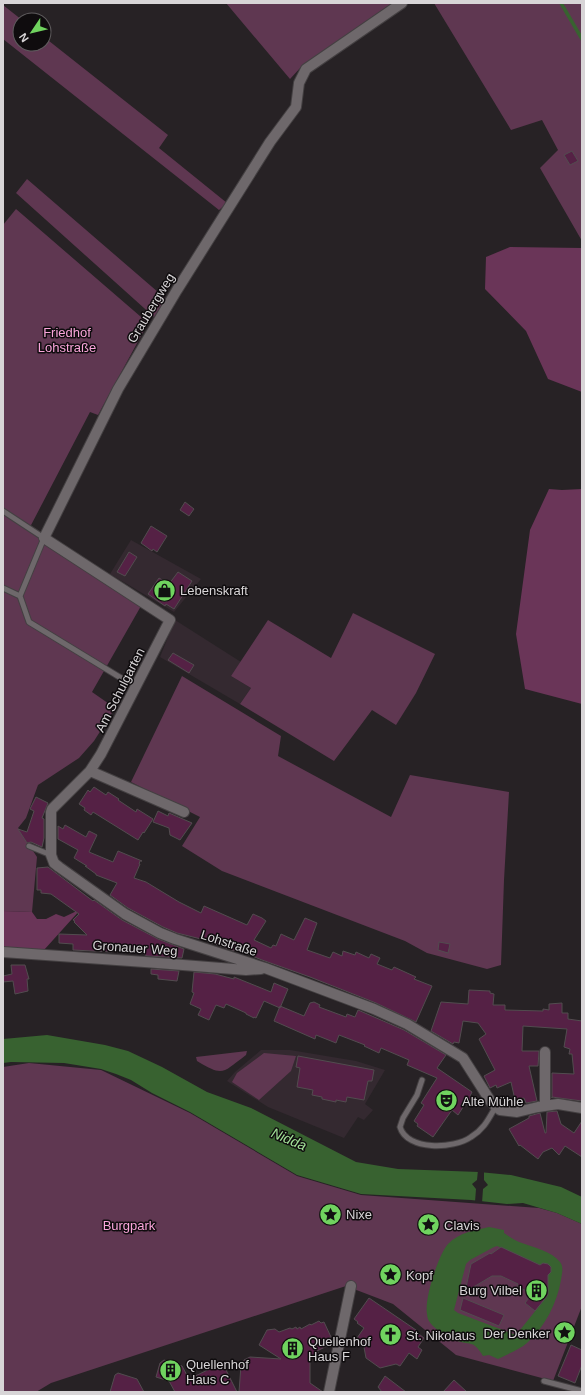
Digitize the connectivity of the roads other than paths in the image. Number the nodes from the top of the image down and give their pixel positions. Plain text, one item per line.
1 (402, 3) edge
2 (3, 511) edge
3 (44, 538) junction
4 (3, 588) edge
5 (20, 596) junction
6 (121, 678) dead end
7 (90, 771) junction
8 (184, 812) dead end
9 (29, 846) dead end
10 (51, 855) junction
11 (3, 952) edge
12 (265, 968) junction
13 (546, 1052) dead end
14 (422, 1080) dead end
15 (545, 1105) junction
16 (496, 1106) junction
17 (582, 1108) edge
18 (351, 1286) dead end
19 (544, 1381) dead end
20 (582, 1391) edge
21 (329, 1392) edge
22 (578, 1392) edge

1 - 3 street, Graubergweg
2 - 3 lane
3 - 5 lane
3 - 7 street, Am Schulgarten
4 - 5 lane
5 - 6 lane
7 - 8 street
7 - 10 street
9 - 10 lane
10 - 12 street, Lohstraße
11 - 12 street, Gronauer Weg
12 - 16 street, Lohstraße
13 - 15 street
14 - 16 lane
15 - 16 street
15 - 17 street
18 - 21 street
19 - 20 lane
20 - 22 lane

